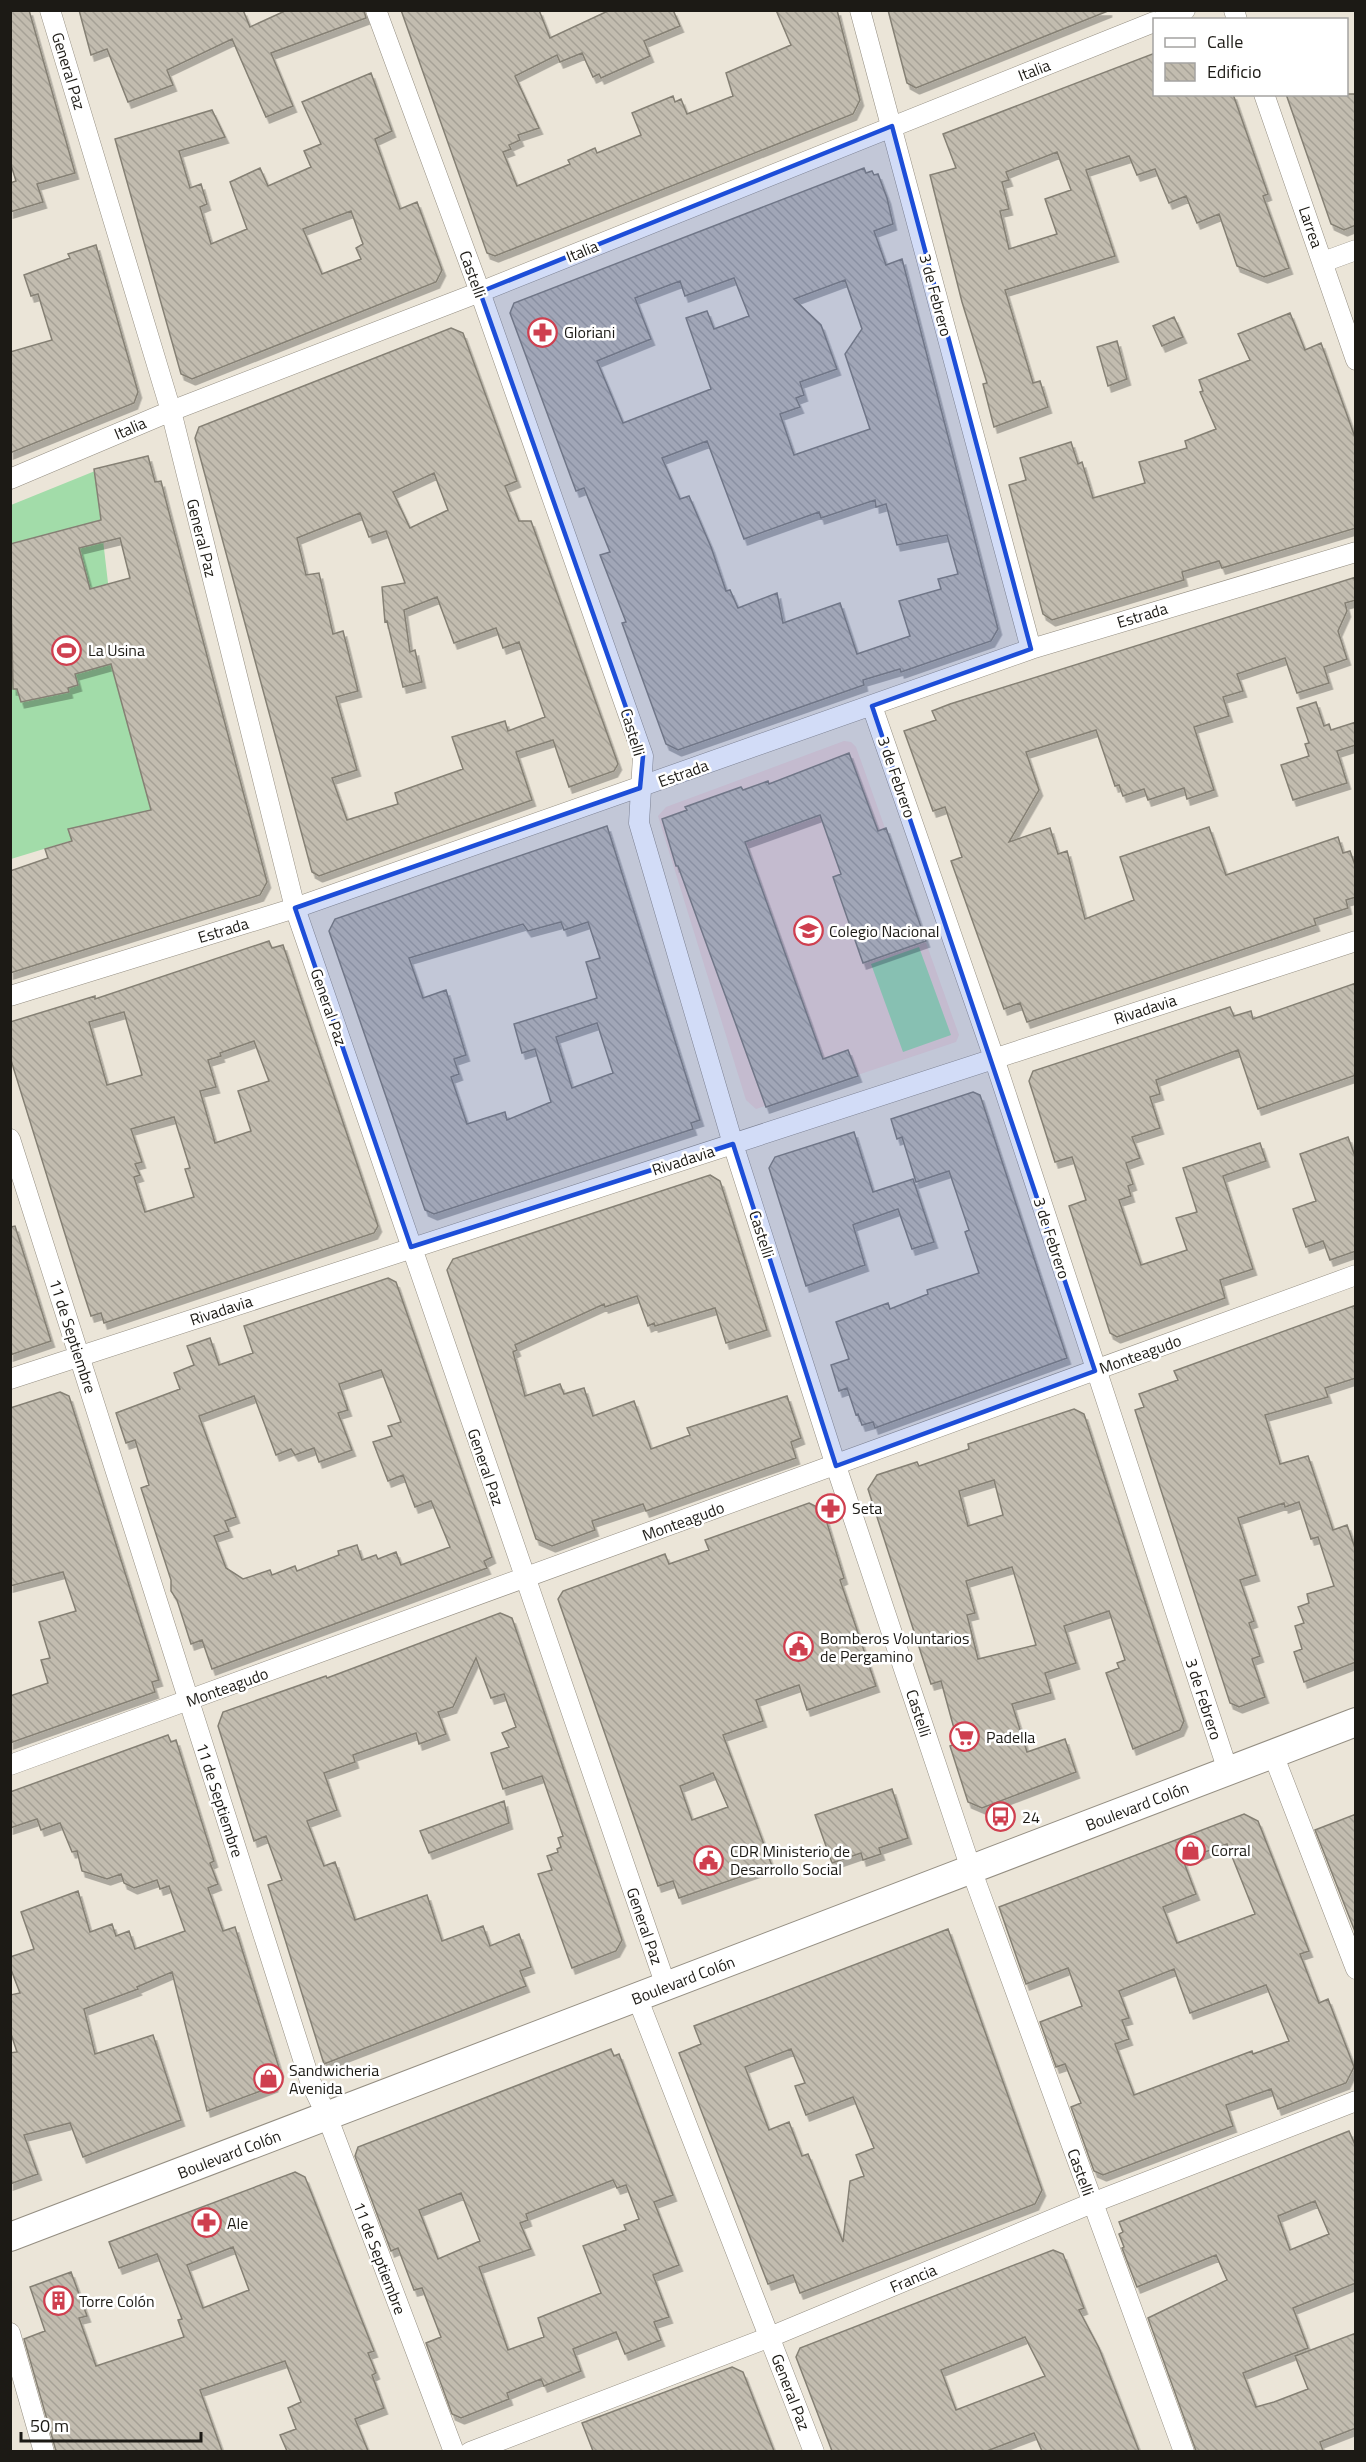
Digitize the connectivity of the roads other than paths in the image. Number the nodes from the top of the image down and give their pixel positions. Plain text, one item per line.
1 (50, 10) edge
2 (376, 10) edge
3 (860, 10) edge
4 (1185, 10) edge
5 (1167, 18) edge
6 (1153, 23) edge
7 (1265, 96) edge
8 (892, 126) junction
9 (1356, 250) edge
10 (1323, 262) junction
11 (480, 292) junction
12 (1356, 360) edge
13 (171, 411) junction
14 (10, 479) edge
15 (1356, 552) edge
16 (1031, 649) junction
17 (872, 706) junction
18 (640, 788) junction
19 (295, 908) junction
20 (1356, 941) edge
21 (10, 996) edge
22 (994, 1058) junction
23 (10, 1139) edge
24 (733, 1144) junction
25 (411, 1247) junction
26 (1356, 1275) edge
27 (79, 1356) junction
28 (1095, 1371) junction
29 (10, 1379) edge
30 (836, 1466) junction
31 (524, 1579) junction
32 (189, 1701) junction
33 (1356, 1722) edge
34 (1273, 1754) junction
35 (10, 1765) edge
36 (1228, 1771) junction
37 (971, 1869) junction
38 (1356, 1969) edge
39 (666, 1986) junction
40 (637, 1997) junction
41 (1356, 2101) edge
42 (327, 2116) junction
43 (1092, 2203) junction
44 (10, 2237) edge
45 (10, 2332) edge
46 (770, 2337) junction
47 (44, 2451) edge
48 (454, 2451) edge
49 (470, 2451) edge
50 (814, 2451) edge
51 (1184, 2451) edge

1 - 13 street, General Paz
2 - 11 street, Castelli
3 - 8 street, 3 de Febrero
4 - 5 street
6 - 8 street, Italia
7 - 10 street, Larrea
8 - 11 street, Italia
8 - 16 street, 3 de Febrero
9 - 10 street
10 - 12 street, Larrea
11 - 13 street, Italia
11 - 18 street, Castelli
13 - 14 street, Italia
13 - 19 street, General Paz
15 - 16 street, Estrada
16 - 17 street, Estrada
17 - 18 street, Estrada
17 - 22 street, 3 de Febrero
18 - 19 street, Estrada
18 - 24 street, Castelli
19 - 21 street, Estrada
19 - 25 street, General Paz
20 - 22 street, Rivadavia
22 - 24 street, Rivadavia
22 - 28 street, 3 de Febrero
23 - 27 street, 11 de Septiembre
24 - 25 street, Rivadavia
24 - 30 street, Castelli
25 - 27 street, Rivadavia
25 - 31 street, General Paz
26 - 28 street, Monteagudo
27 - 29 street, Rivadavia
27 - 32 street, 11 de Septiembre
28 - 30 street, Monteagudo
28 - 36 street, 3 de Febrero
30 - 31 street, Monteagudo
30 - 37 street, Castelli
31 - 32 street, Monteagudo
31 - 39 street, General Paz
32 - 35 street, Monteagudo
32 - 42 street, 11 de Septiembre
33 - 34 main road, Boulevard Colón
34 - 36 main road, Boulevard Colón
34 - 38 street
36 - 37 main road, Boulevard Colón
37 - 39 main road, Boulevard Colón
37 - 43 street, Castelli
39 - 40 main road, Boulevard Colón
40 - 42 main road, Boulevard Colón
40 - 46 street, General Paz
41 - 43 street, Francia
42 - 44 main road, Boulevard Colón
42 - 48 street, 11 de Septiembre
43 - 46 street, Francia
43 - 51 street, Castelli
45 - 47 street
46 - 49 street, Francia
46 - 50 street, General Paz

